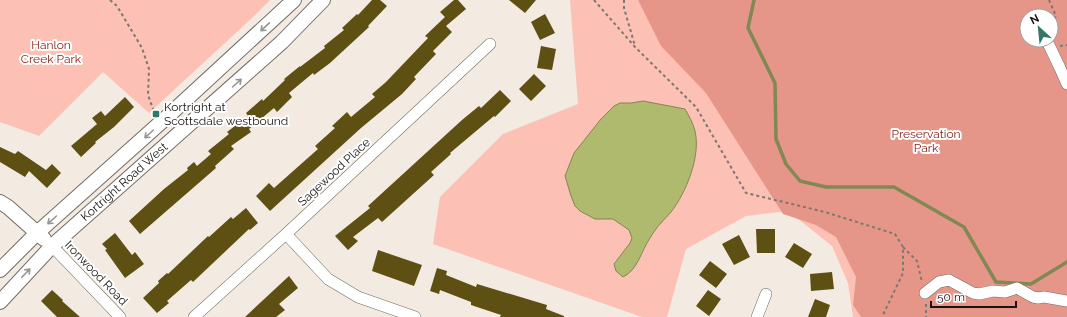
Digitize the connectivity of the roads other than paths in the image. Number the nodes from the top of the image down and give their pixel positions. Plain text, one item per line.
1 (294, 0) edge
2 (323, 0) edge
3 (490, 44) dead end
4 (1050, 48) edge
5 (1067, 84) edge
6 (0, 202) edge
7 (37, 233) junction
8 (286, 234) junction
9 (52, 246) junction
10 (0, 270) edge
11 (925, 293) road end
12 (766, 294) dead end
13 (1067, 301) edge
14 (0, 302) edge
15 (120, 317) edge
16 (194, 317) edge
17 (415, 317) edge
18 (757, 317) edge

1 -> 7 street, Kortright Road West
9 -> 2 street, Kortright Road West
3 - 8 street, Sagewood Place
4 - 5 street
6 - 7 street
7 - 9 street
7 - 10 street, Kortright Road West
8 - 16 street, Sagewood Place
8 - 17 street
14 -> 9 street, Kortright Road West
9 - 15 street, Ironwood Road
11 - 13 street
12 - 18 street

